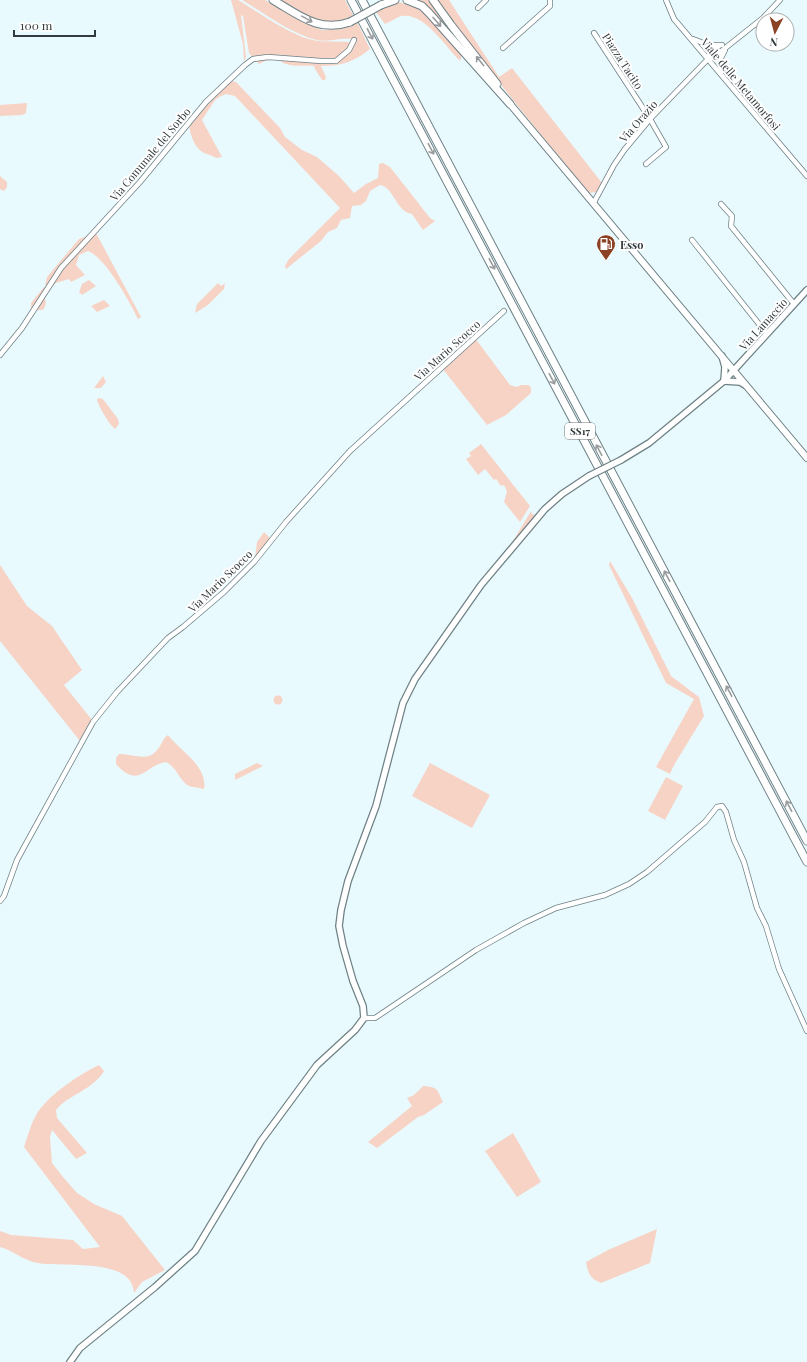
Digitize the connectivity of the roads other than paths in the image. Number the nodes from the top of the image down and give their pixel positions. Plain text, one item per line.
1 (273, 0) edge
2 (351, 0) edge
3 (363, 0) edge
4 (395, 0) edge
5 (407, 0) edge
6 (433, 0) edge
7 (486, 0) edge
8 (550, 0) edge
9 (666, 0) edge
10 (780, 0) edge
11 (478, 8) dead end
12 (594, 33) dead end
13 (688, 35) junction
14 (354, 40) dead end
15 (724, 46) junction
16 (504, 48) dead end
17 (708, 59) junction
18 (722, 75) junction
19 (510, 104) junction
20 (650, 119) junction
21 (646, 164) dead end
22 (807, 176) edge
23 (594, 204) junction
24 (721, 204) dead end
25 (692, 240) dead end
26 (807, 290) edge
27 (794, 304) junction
28 (504, 311) dead end
29 (767, 334) junction
30 (0, 355) edge
31 (721, 356) junction
32 (734, 370) junction
33 (724, 381) junction
34 (747, 386) junction
35 (807, 458) edge
36 (807, 841) edge
37 (807, 862) edge
38 (0, 901) edge
39 (364, 1018) junction
40 (807, 1031) edge
41 (70, 1362) edge

1 -> 4 highway, bridge
2 -> 37 highway, SS17
36 -> 3 highway, SS17
5 -> 19 highway
19 -> 6 highway
7 - 11 street
8 - 16 street
9 - 13 street, Viale delle Metamorfosi
10 - 15 street, Via Orazio
12 - 20 street, Piazza Tacito
13 - 15 street
13 - 17 street, Viale delle Metamorfosi
14 - 30 street, Via Comunale del Sorbo
15 - 17 street, Via Orazio
15 - 18 street
17 - 18 street, Viale delle Metamorfosi
17 - 20 street, Via Orazio
18 - 22 street, Viale delle Metamorfosi
19 - 23 main road
20 - 21 street, Piazza Tacito
20 - 23 street, Via Orazio
23 - 31 main road
24 - 27 street
25 - 29 street
26 - 27 street, Via Lamaccio
27 - 29 street, Via Lamaccio
28 - 38 street, Via Mario Scocco
29 - 32 street, Via Lamaccio
31 - 32 main road
31 - 33 street
32 - 33 street, Via Lamaccio
32 - 34 main road
33 - 34 street
33 - 39 street, Via Lamaccio, bridge
34 - 35 main road
39 - 40 street
39 - 41 street

